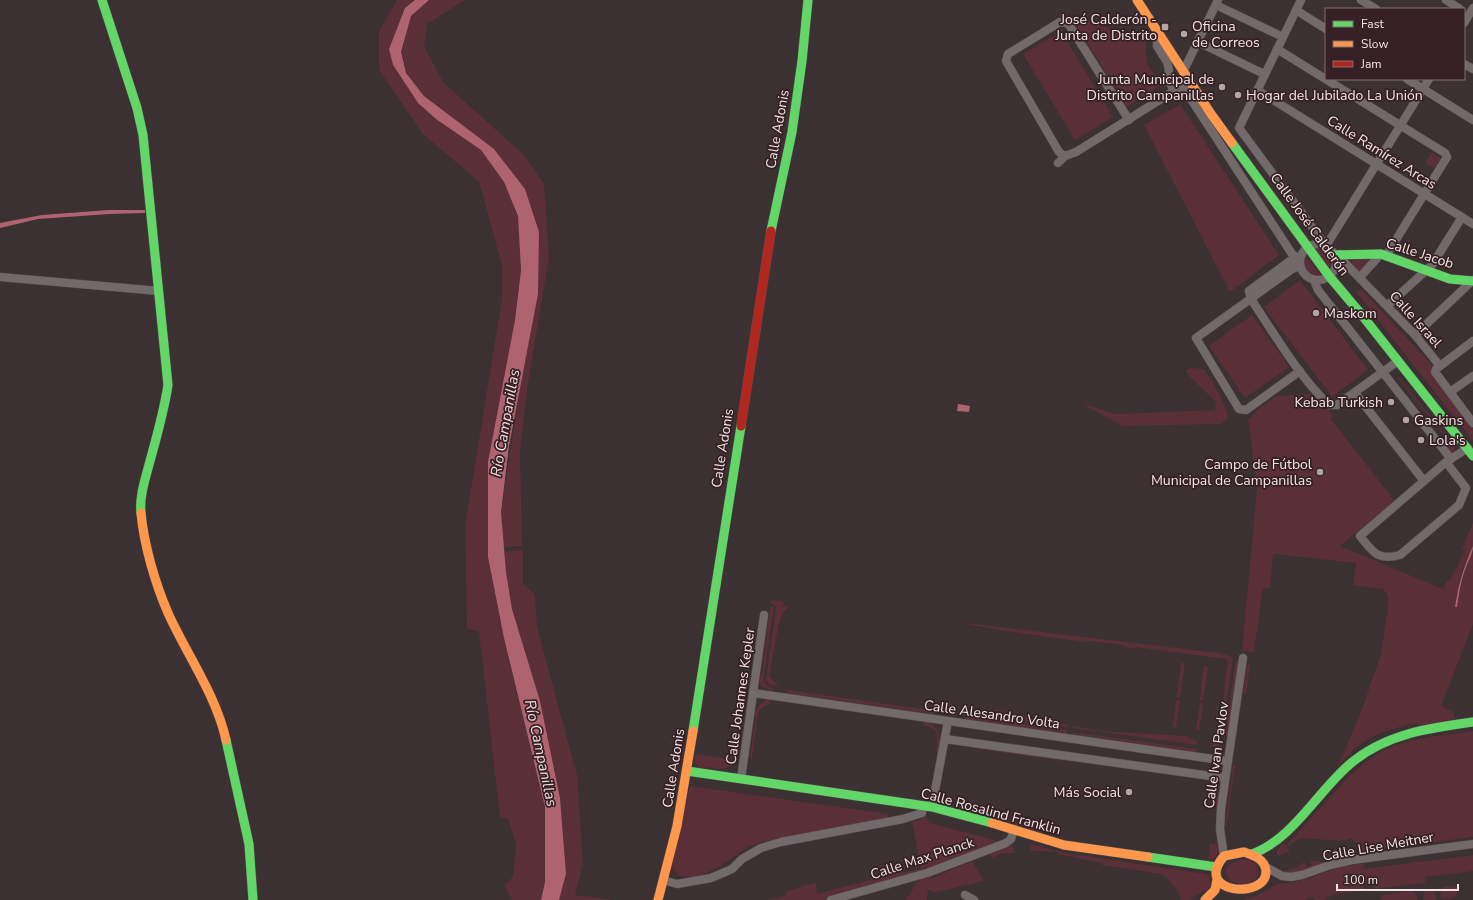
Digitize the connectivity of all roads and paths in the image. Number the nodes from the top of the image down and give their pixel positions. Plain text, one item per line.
1 (102, 0) edge
2 (808, 0) edge
3 (1137, 0) edge
4 (1301, 0) edge
5 (1361, 0) edge
6 (1446, 0) edge
7 (1217, 2) edge
8 (1374, 8) edge
9 (1458, 8) edge
10 (1296, 10) junction
11 (1325, 28) edge
12 (1157, 32) junction
13 (1283, 37) junction
14 (1198, 42) junction
15 (1277, 49) junction
16 (1183, 72) junction
17 (1264, 74) junction
18 (1325, 79) edge
19 (1327, 80) edge
20 (1409, 80) edge
21 (1428, 80) edge
22 (1187, 85) junction
23 (1423, 89) junction
24 (1257, 90) junction
25 (1174, 91) junction
26 (1129, 120) junction
27 (1473, 120) edge
28 (1401, 126) junction
29 (1065, 156) junction
30 (1058, 162) dead end
31 (1378, 164) junction
32 (1426, 194) junction
33 (1462, 217) junction
34 (1473, 224) edge
35 (1308, 246) junction
36 (1326, 246) junction
37 (1337, 254) junction
38 (1383, 255) junction
39 (1300, 263) junction
40 (1425, 271) junction
41 (1329, 276) junction
42 (1360, 277) junction
43 (0, 278) edge
44 (1314, 280) junction
45 (1473, 281) edge
46 (159, 291) junction
47 (1251, 299) junction
48 (1387, 306) junction
49 (1415, 335) junction
50 (1473, 341) edge
51 (1398, 361) junction
52 (1440, 366) junction
53 (1300, 372) junction
54 (1382, 373) junction
55 (1473, 376) edge
56 (1450, 392) junction
57 (1355, 393) junction
58 (1473, 423) edge
59 (1468, 448) junction
60 (1473, 456) edge
61 (1449, 461) junction
62 (1424, 481) junction
63 (764, 615) dead end
64 (1243, 658) dead end
65 (753, 693) junction
66 (948, 721) junction
67 (1473, 722) edge
68 (945, 738) junction
69 (1228, 761) junction
70 (687, 771) junction
71 (1225, 778) junction
72 (741, 780) junction
73 (928, 806) junction
74 (1014, 829) junction
75 (1279, 840) junction
76 (1473, 844) edge
77 (1252, 854) junction
78 (1224, 856) junction
79 (1216, 867) junction
80 (1266, 867) junction
81 (663, 880) junction
82 (1217, 880) junction
83 (1229, 891) junction
84 (965, 895) dead end
85 (253, 900) edge
86 (658, 900) edge
87 (831, 900) edge
88 (974, 900) edge
89 (1205, 900) edge
90 (1210, 900) edge

1 - 46 street
2 - 70 street, Calle Adonis
3 - 12 street, Calle José Calderón
4 - 10 street
5 - 8 street
6 - 9 street
7 - 13 street
7 - 14 street
10 - 11 street
10 - 13 street
12 - 16 street, Calle José Calderón
12 - 25 street
13 - 15 street
14 - 16 street
14 - 17 street
15 - 17 street
15 - 18 street
16 - 22 street, Calle José Calderón
17 - 24 street
19 - 28 street
20 - 23 street
21 - 23 street
22 - 25 street
22 - 35 street, Calle José Calderón
22 - 39 street, Calle José Calderón
23 - 27 street
23 - 28 street
24 - 31 street, Calle Ramírez Arcas
24 - 36 street
25 - 26 street
26 - 29 street
26 - 29 street
28 - 31 street
28 - 32 street
29 - 30 street
31 - 32 street, Calle Ramírez Arcas
31 - 36 street
32 - 33 street, Calle Ramírez Arcas
32 - 38 street
33 - 34 street, Calle Ramírez Arcas
33 - 40 street
35 - 36 street
35 - 39 street
35 - 41 street, Calle José Calderón
36 - 37 street, Calle Israel
37 - 38 street, Calle Jacob
37 - 41 street
37 - 42 street, Calle Israel
38 - 40 street, Calle Jacob
38 - 42 street
39 - 44 street, Calle José Calderón
39 - 47 street
40 - 45 street, Calle Jacob
40 - 48 street
41 - 44 street
41 - 51 street, Calle José Calderón
42 - 48 street, Calle Israel
43 - 46 street
44 - 54 street
45 - 49 street
46 - 85 street
47 - 53 street
47 - 53 street
48 - 49 street, Calle Israel
49 - 52 street, Calle Israel
50 - 52 street
51 - 54 street
51 - 59 street, Calle José Calderón
52 - 56 street, Calle Israel
53 - 57 street
54 - 57 street
54 - 61 street
55 - 56 street
56 - 58 street, Calle Israel
57 - 62 street
59 - 60 street, Calle José Calderón
59 - 61 street
61 - 62 street
61 - 62 street
63 - 65 street, Calle Johannes Kepler
64 - 69 street, Calle Ivan Pavlov
65 - 66 street, Calle Alesandro Volta
65 - 72 street, Calle Johannes Kepler
66 - 68 street
66 - 69 street, Calle Alesandro Volta
67 - 75 street
68 - 71 street
68 - 73 street
69 - 71 street, Calle Ivan Pavlov
70 - 72 street, Calle Rosalind Franklin
70 - 81 street, Calle Adonis
71 - 78 street, Calle Ivan Pavlov
72 - 73 street, Calle Rosalind Franklin
73 - 74 street, Calle Rosalind Franklin
73 - 81 street
74 - 79 street, Calle Rosalind Franklin
74 - 87 street, Calle Max Planck
75 - 77 street
75 - 80 street
76 - 80 street, Calle Lise Meitner
77 - 78 street
77 - 80 street
78 - 79 street
79 - 82 street
80 - 83 street
81 - 86 street, Calle Adonis
82 - 83 street
82 - 89 street
83 - 90 street
84 - 88 street

